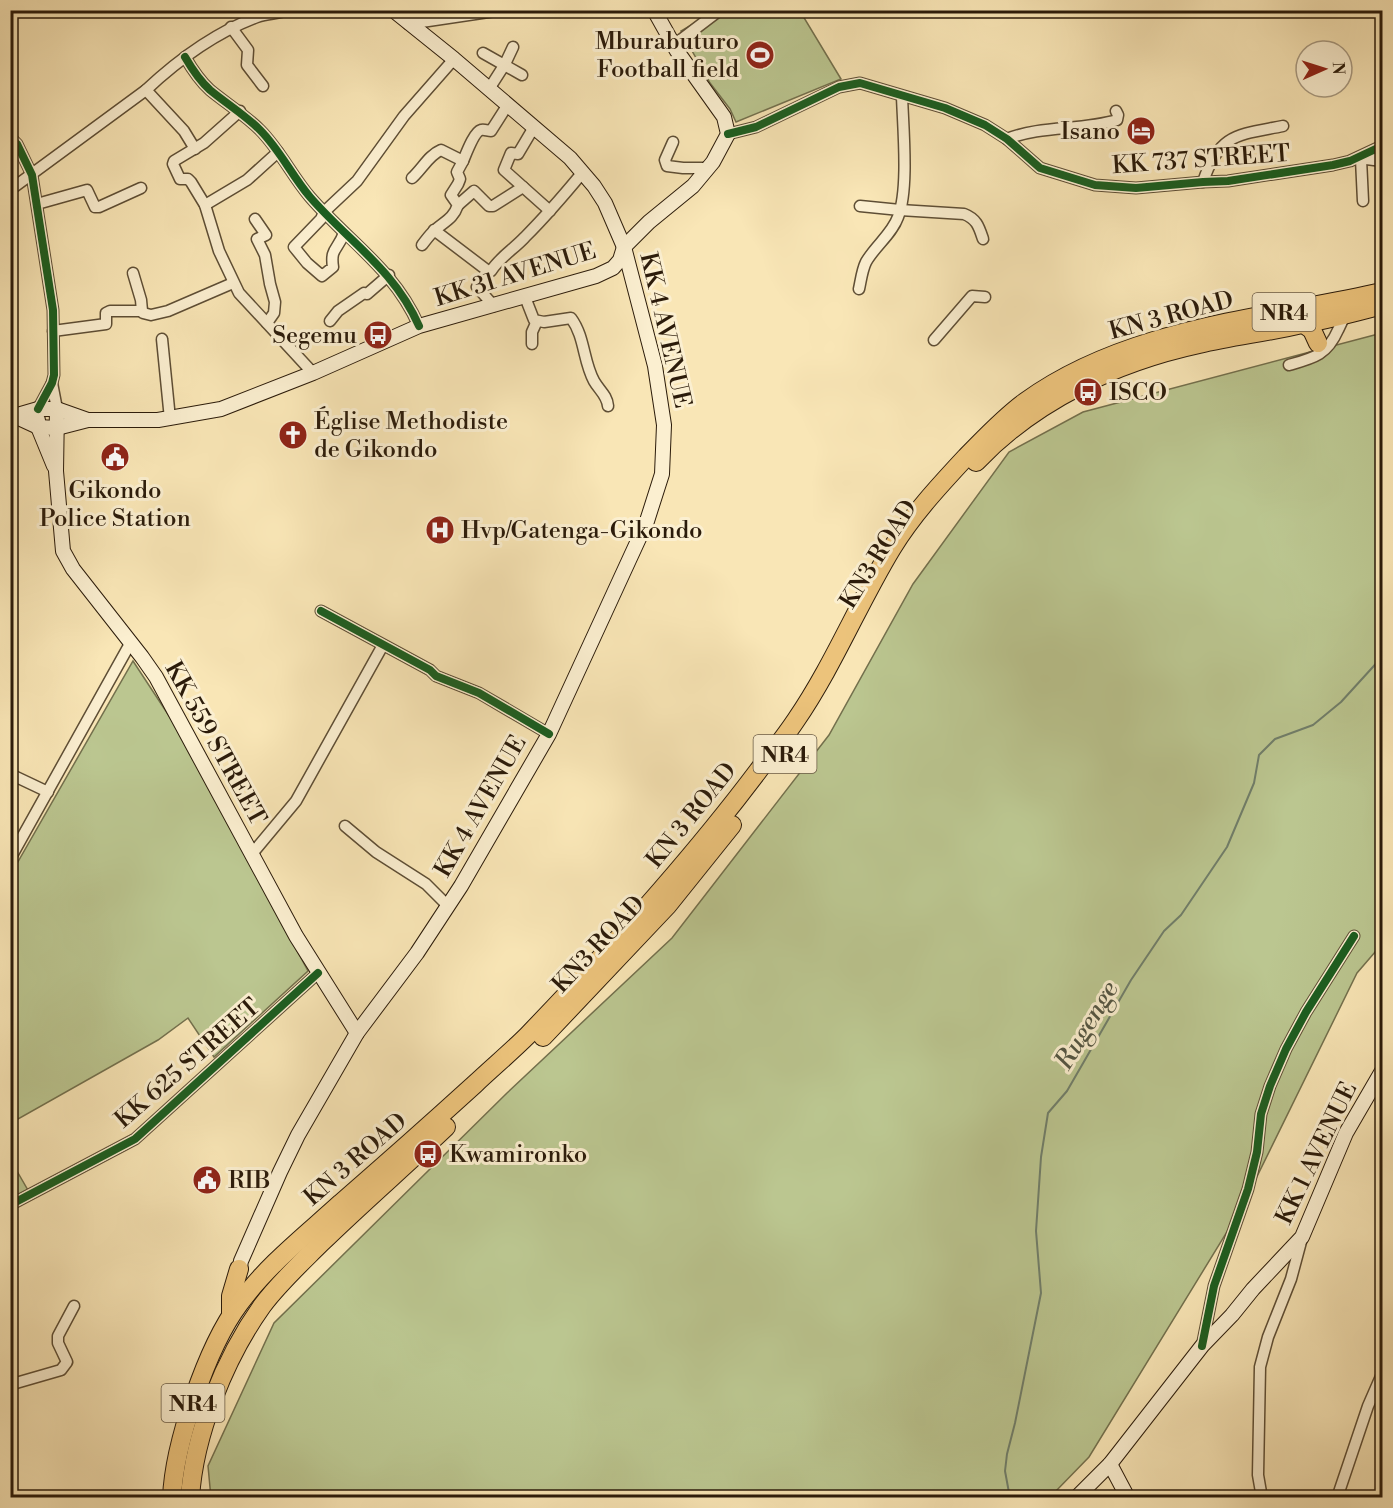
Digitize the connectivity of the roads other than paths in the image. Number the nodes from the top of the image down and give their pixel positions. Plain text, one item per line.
1 (289, 10) edge
2 (502, 10) edge
3 (654, 10) edge
4 (720, 10) edge
5 (395, 11) edge
6 (408, 24) junction
7 (231, 27) junction
8 (674, 45) junction
9 (513, 47) dead end
10 (483, 53) dead end
11 (185, 57) junction
12 (454, 59) junction
13 (505, 64) junction
14 (522, 75) dead end
15 (263, 86) dead end
16 (489, 89) junction
17 (146, 90) junction
18 (902, 96) junction
19 (507, 106) junction
20 (240, 111) junction
21 (1116, 111) dead end
22 (1283, 126) dead end
23 (534, 127) junction
24 (728, 134) junction
25 (10, 137) edge
26 (1006, 140) junction
27 (674, 142) dead end
28 (1383, 146) edge
29 (195, 149) junction
30 (278, 152) junction
31 (1360, 158) junction
32 (463, 161) junction
33 (1383, 161) edge
34 (708, 168) junction
35 (583, 172) junction
36 (32, 175) junction
37 (412, 178) dead end
38 (1203, 182) junction
39 (523, 187) junction
40 (141, 188) dead end
41 (10, 190) edge
42 (1363, 201) dead end
43 (37, 204) junction
44 (205, 205) junction
45 (458, 205) junction
46 (860, 206) dead end
47 (900, 210) junction
48 (324, 212) junction
49 (550, 212) junction
50 (255, 219) dead end
51 (434, 230) junction
52 (344, 233) junction
53 (983, 239) dead end
54 (422, 245) dead end
55 (624, 247) junction
56 (488, 271) junction
57 (133, 273) dead end
58 (389, 275) junction
59 (233, 283) junction
60 (859, 289) dead end
61 (1383, 292) edge
62 (525, 297) junction
63 (985, 297) dead end
64 (494, 306) junction
65 (1383, 306) edge
66 (1345, 308) junction
67 (142, 311) junction
68 (1322, 312) junction
69 (330, 321) dead end
70 (537, 321) junction
71 (267, 323) junction
72 (1304, 324) junction
73 (419, 326) junction
74 (53, 331) junction
75 (162, 339) dead end
76 (934, 340) dead end
77 (532, 344) dead end
78 (1316, 351) junction
79 (1289, 365) dead end
80 (313, 373) junction
81 (52, 383) junction
82 (608, 406) dead end
83 (38, 409) junction
84 (57, 409) junction
85 (12, 415) edge
86 (170, 418) junction
87 (88, 420) junction
88 (38, 427) junction
89 (57, 428) junction
90 (56, 471) junction
91 (321, 611) dead end
92 (130, 642) junction
93 (383, 645) junction
94 (549, 734) junction
95 (10, 774) edge
96 (48, 792) junction
97 (733, 814) junction
98 (345, 826) dead end
99 (251, 855) junction
100 (10, 859) edge
101 (447, 905) junction
102 (1354, 936) dead end
103 (318, 973) junction
104 (357, 1033) junction
105 (1383, 1071) edge
106 (10, 1205) edge
107 (1302, 1237) junction
108 (239, 1274) junction
109 (257, 1282) junction
110 (242, 1299) junction
111 (74, 1306) dead end
112 (231, 1314) junction
113 (245, 1334) junction
114 (1202, 1346) junction
115 (1383, 1374) edge
116 (10, 1383) edge
117 (1110, 1464) junction
118 (172, 1497) edge
119 (190, 1497) edge
120 (1076, 1497) edge
121 (1128, 1497) edge
122 (1262, 1497) edge
123 (1337, 1497) edge

1 - 7 street
2 - 6 street
3 - 8 main road
4 - 8 street
5 - 6 main road, KK 4 AVENUE
6 - 12 main road, KK 4 AVENUE
7 - 11 street
7 - 15 street
8 - 24 main road
9 - 13 street
10 - 13 street
11 - 17 street
11 - 20 street
12 - 16 main road, KK 4 AVENUE
12 - 48 street
13 - 14 street
13 - 16 street
16 - 19 main road, KK 4 AVENUE
17 - 29 street
17 - 36 street
18 - 24 street, KK 737 STREET
18 - 26 street, KK 737 STREET
18 - 47 street
19 - 23 main road, KK 4 AVENUE
19 - 32 street
20 - 29 street
20 - 30 street
21 - 26 street
22 - 38 street
23 - 35 main road, KK 4 AVENUE
23 - 39 street
24 - 34 main road, KK 31 AVENUE
25 - 36 street
26 - 38 street, KK 737 STREET
27 - 34 street
28 - 31 street, KK 737 STREET
29 - 44 street
30 - 44 street
30 - 48 street
31 - 33 street
31 - 38 street, KK 737 STREET
31 - 42 street
32 - 37 street
32 - 45 street
34 - 55 main road, KK 31 AVENUE
35 - 49 street
35 - 55 main road, KK 4 AVENUE
36 - 41 street
36 - 43 street
39 - 45 street
39 - 49 street
40 - 43 street
43 - 74 street
44 - 59 street
45 - 51 street
46 - 47 street
47 - 53 street
47 - 60 street
48 - 52 street
48 - 52 street
49 - 56 street
50 - 71 street
51 - 54 street
51 - 56 street
52 - 58 street
55 - 62 main road, KK 31 AVENUE
55 - 94 main road, KK 4 AVENUE
56 - 64 street
57 - 67 street
58 - 69 street
58 - 73 street
59 - 67 street
59 - 71 street
61 - 66 highway, KN 3 ROAD / NR4
62 - 64 main road, KK 31 AVENUE
62 - 70 street
63 - 76 street
64 - 73 main road, KK 31 AVENUE
65 - 66 highway, NR4
66 - 68 highway, KN 3 ROAD / NR4
66 - 78 street
67 - 74 street
68 - 72 highway, KN3 ROAD / NR4
68 - 78 street
68 - 97 highway, KN 3 ROAD / NR4
70 - 77 street
70 - 82 street
71 - 80 street
72 - 78 highway
72 - 97 highway, KN3 ROAD / NR4
73 - 80 main road, KK 31 AVENUE
74 - 81 street
75 - 86 street
78 - 79 street
80 - 86 main road, KK 31 AVENUE
81 - 83 street
81 - 84 street
83 - 84 main road, KK 31 AVENUE
83 - 85 main road, KK 31 AVENUE
83 - 88 main road, KK 559 STREET
84 - 87 main road, KK 31 AVENUE
84 - 89 main road, KK 559 STREET
85 - 88 main road, KK 31 AVENUE
86 - 87 main road, KK 31 AVENUE
87 - 89 main road, KK 31 AVENUE
88 - 89 main road, KK 31 AVENUE
88 - 90 main road, KK 559 STREET
89 - 90 main road, KK 559 STREET
90 - 92 main road, KK 559 STREET
91 - 93 street
92 - 96 street
92 - 99 main road, KK 559 STREET
93 - 94 street
93 - 99 street
94 - 101 main road, KK 4 AVENUE
95 - 96 street
96 - 100 street
97 - 109 highway, KN 3 ROAD / NR4
97 - 113 highway, KN3 ROAD / NR4
98 - 101 street
99 - 103 main road, KK 559 STREET
101 - 104 main road, KK 4 AVENUE
102 - 114 street
103 - 104 main road, KK 559 STREET
103 - 106 street, KK 625 STREET
104 - 108 main road, KK 4 AVENUE
105 - 107 main road, KK 1 AVENUE
107 - 114 main road, KK 1 AVENUE
107 - 122 street
108 - 109 highway
108 - 110 main road
108 - 112 highway
109 - 110 highway, KN 3 ROAD / NR4
110 - 112 highway, KN 3 ROAD / NR4
110 - 113 main road
111 - 116 street
112 - 118 highway, KN 3 ROAD / NR4
113 - 119 highway, KN3 ROAD / NR4
114 - 117 main road, KK 1 AVENUE
115 - 123 street
117 - 120 main road, KK 1 AVENUE
117 - 121 main road

